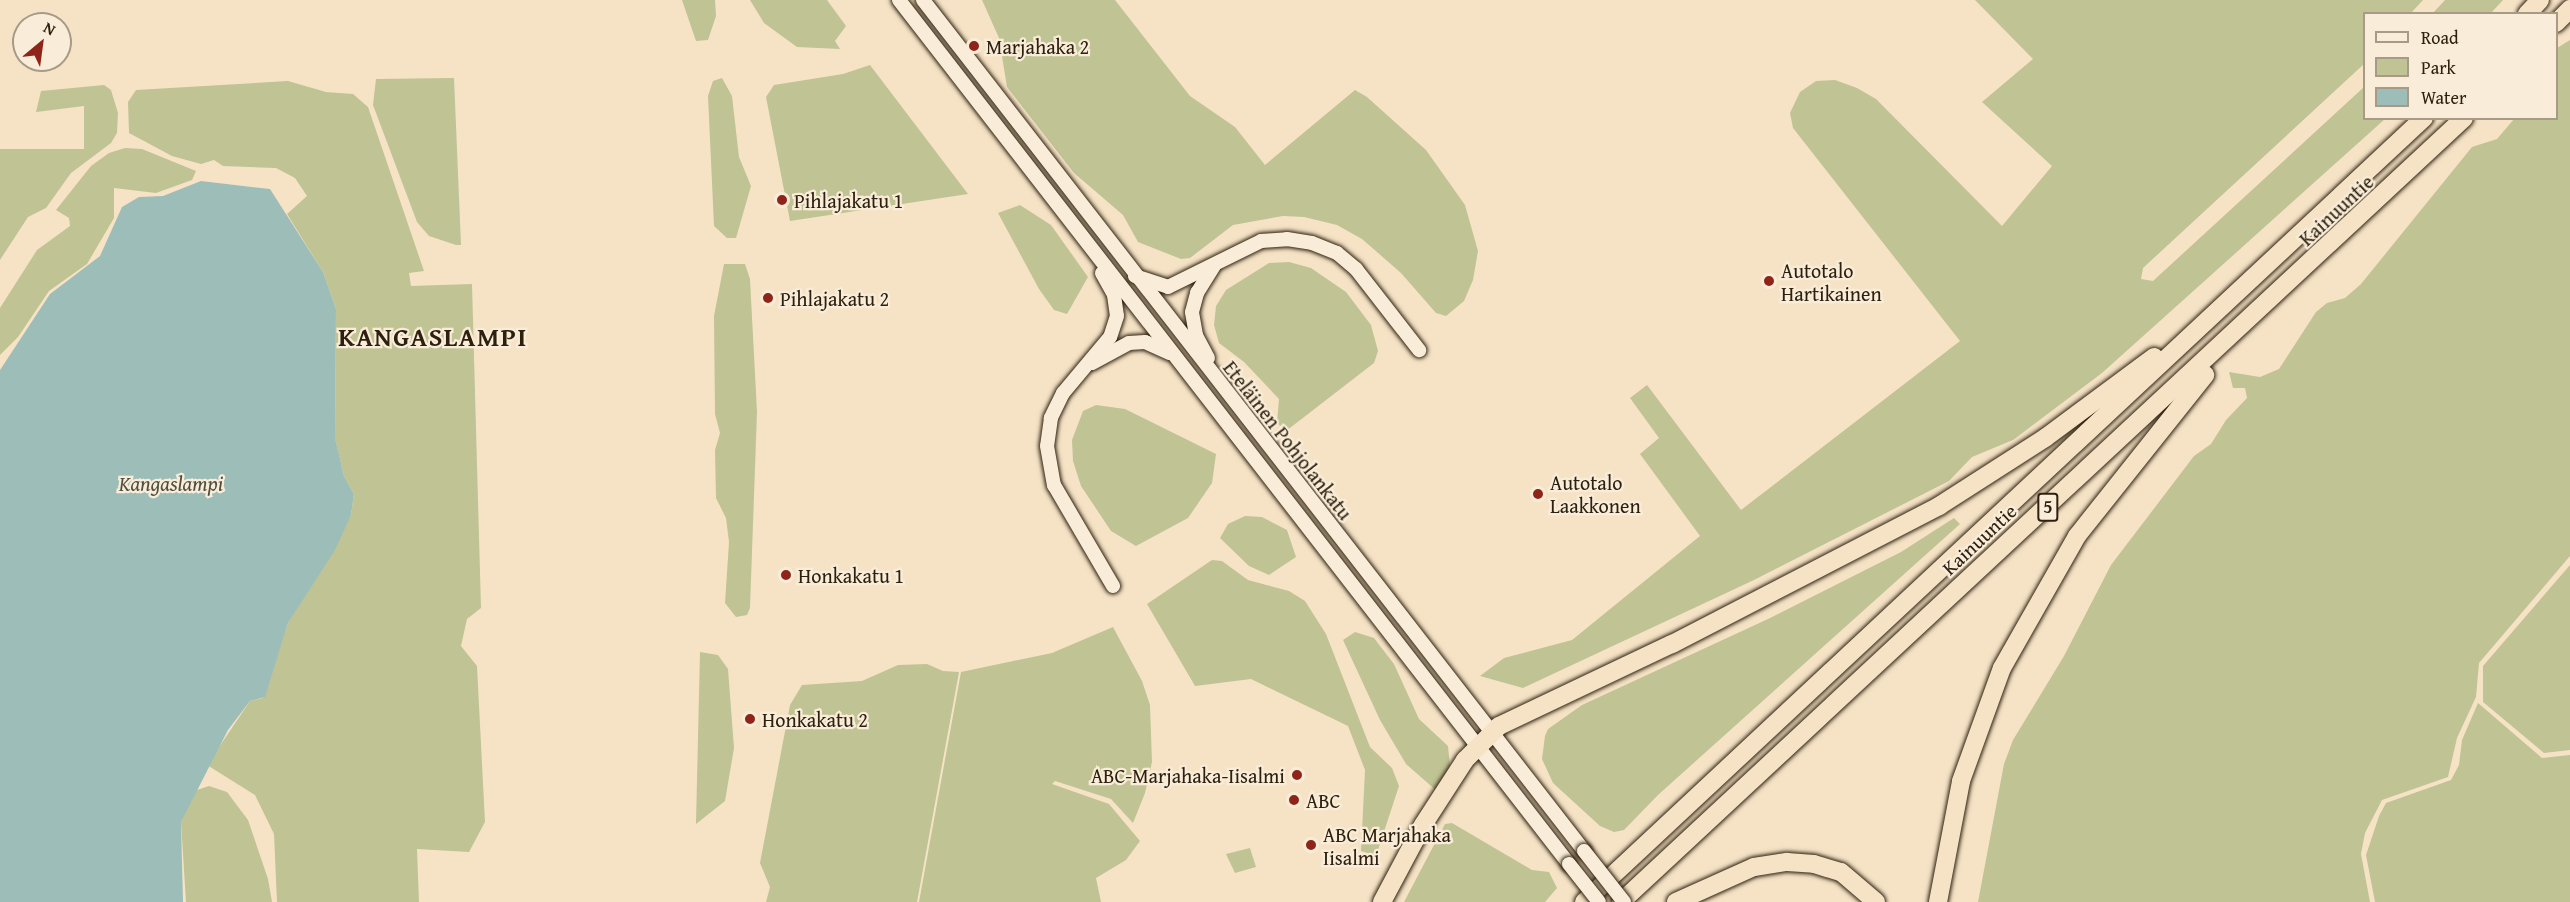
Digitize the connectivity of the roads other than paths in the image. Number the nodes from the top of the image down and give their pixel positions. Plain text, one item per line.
1 (898, 0) edge
2 (922, 0) edge
3 (2540, 0) edge
4 (2570, 9) edge
5 (2529, 12) edge
6 (2558, 21) edge
7 (2422, 120) edge
8 (2462, 120) edge
9 (1083, 237) junction
10 (1214, 266) junction
11 (1133, 276) junction
12 (2232, 299) junction
13 (2245, 326) junction
14 (1419, 350) dead end
15 (1177, 358) junction
16 (1088, 366) junction
17 (1221, 384) junction
18 (1113, 586) dead end
19 (1492, 732) junction
20 (1478, 745) junction
21 (1625, 899) edge
22 (1382, 902) edge
23 (1584, 902) edge
24 (1599, 902) edge
25 (1676, 902) edge
26 (1876, 902) edge
27 (1938, 902) edge

1 - 9 main road, Eteläinen Pohjolankatu
2 - 11 main road, Eteläinen Pohjolankatu
3 - 5 highway
4 - 6 highway
7 - 12 highway, Kainuuntie / 5
8 - 13 highway, Kainuuntie / 5
9 - 15 main road, Eteläinen Pohjolankatu
9 - 16 main road
10 - 11 main road
10 - 14 main road
10 - 17 main road
11 - 17 main road, Eteläinen Pohjolankatu
12 - 19 highway
12 - 23 highway, Kainuuntie / 5
13 - 21 highway, Kainuuntie / 5
13 - 27 highway
15 - 16 main road
15 - 20 main road, Eteläinen Pohjolankatu
16 - 18 main road
17 - 19 main road, Eteläinen Pohjolankatu
19 - 20 highway
19 - 21 main road, Eteläinen Pohjolankatu, bridge
20 - 22 highway
20 - 24 main road, Eteläinen Pohjolankatu, bridge
25 - 26 highway

